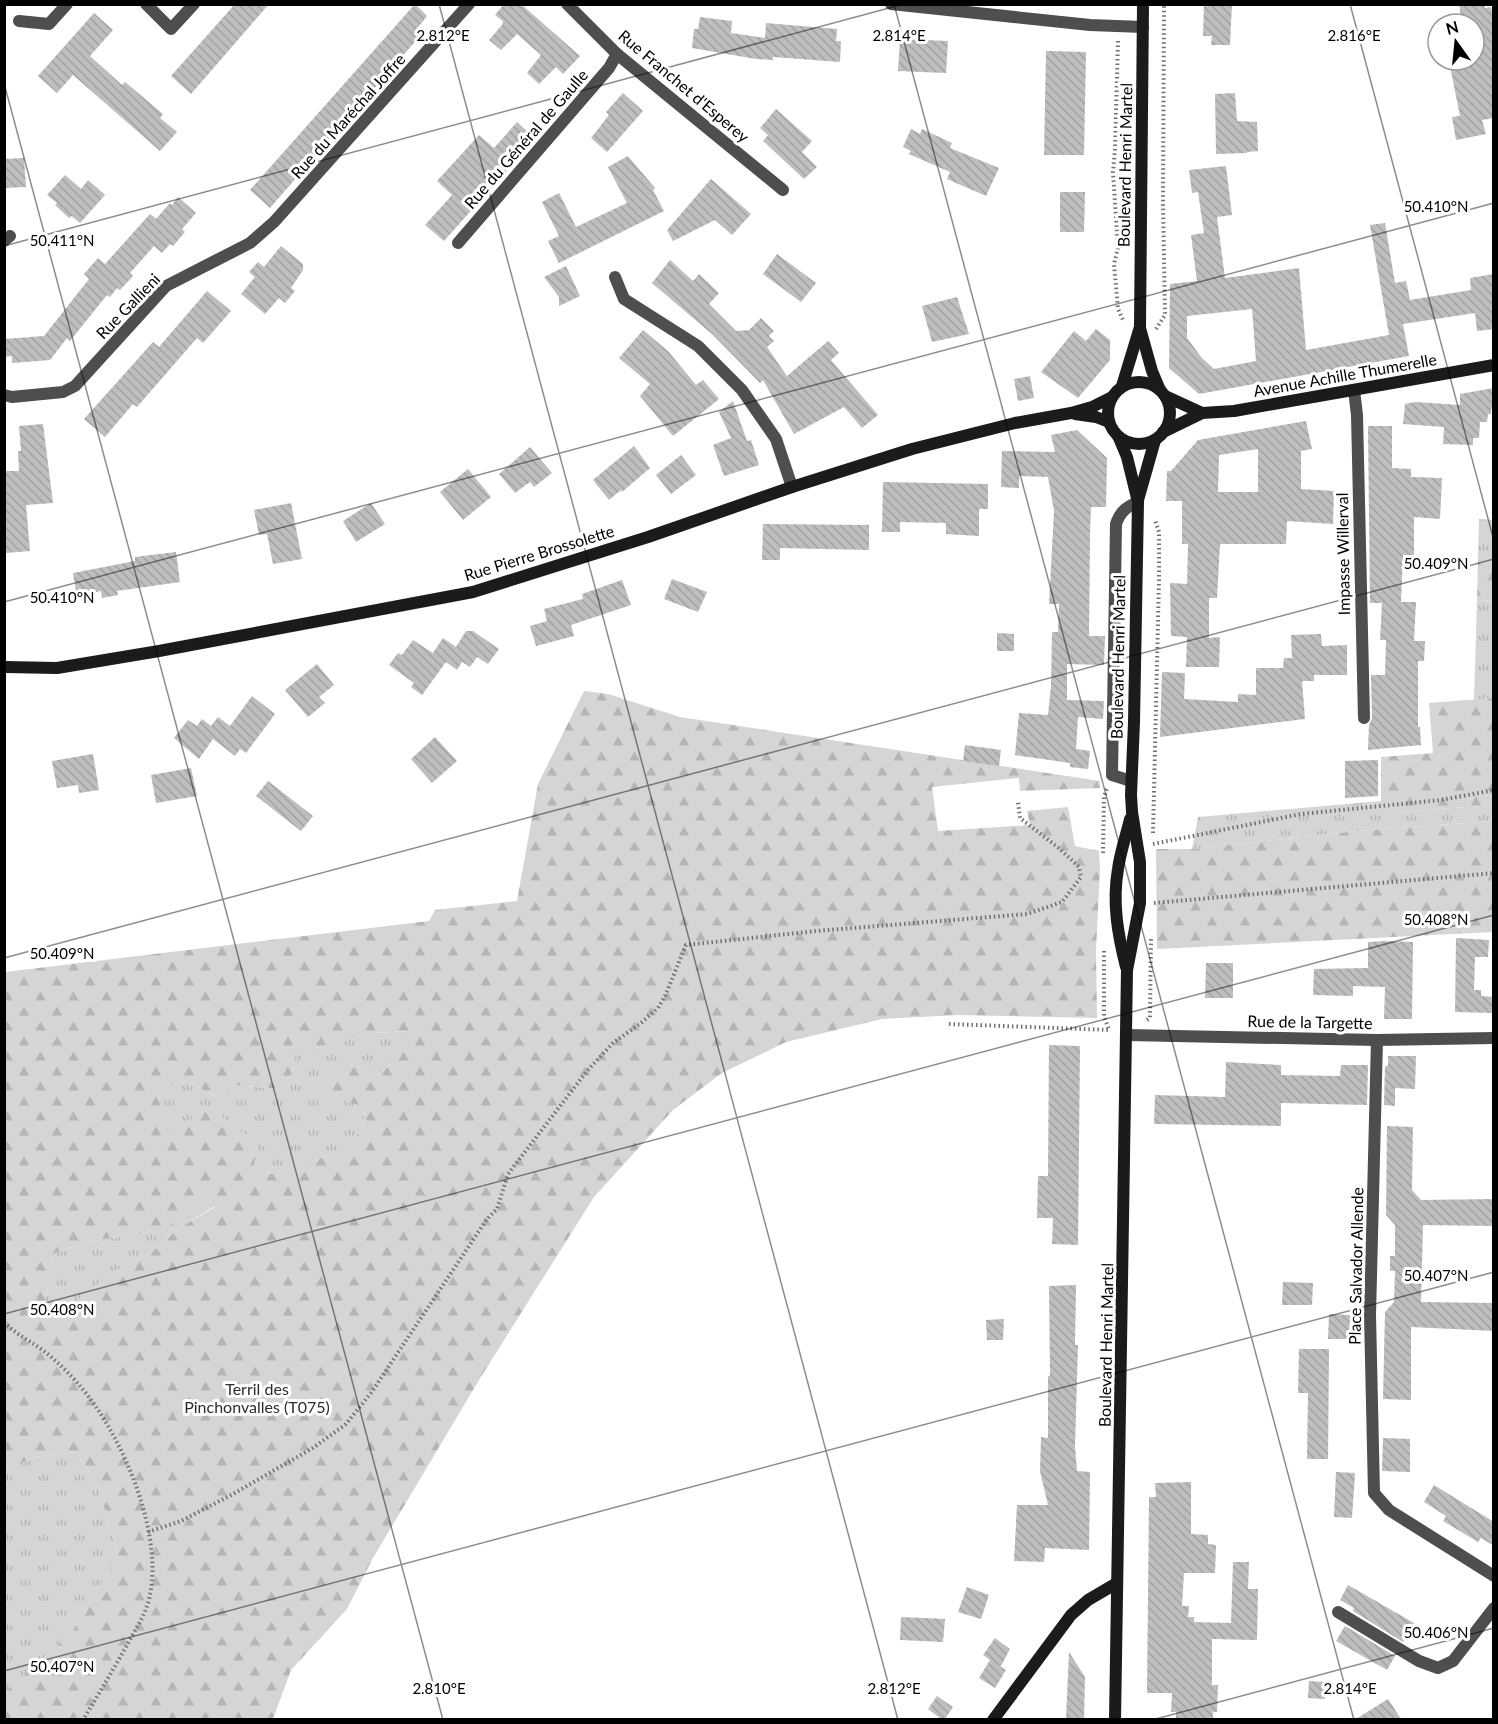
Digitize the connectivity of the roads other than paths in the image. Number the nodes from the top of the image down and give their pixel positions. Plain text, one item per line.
1 (67, 4) edge
2 (146, 4) edge
3 (194, 4) edge
4 (469, 4) edge
5 (567, 4) edge
6 (891, 4) edge
7 (1143, 4) edge
8 (19, 21) dead end
9 (1143, 27) junction
10 (617, 54) junction
11 (783, 190) dead end
12 (274, 222) joint
13 (458, 243) dead end
14 (615, 276) dead end
15 (1140, 327) junction
16 (1494, 365) edge
17 (1122, 386) junction
18 (1354, 390) junction
19 (1162, 393) junction
20 (4, 395) edge
21 (1112, 397) junction
22 (1071, 413) junction
23 (1202, 413) junction
24 (1109, 422) junction
25 (1159, 436) junction
26 (1119, 438) junction
27 (792, 487) junction
28 (1138, 502) junction
29 (4, 667) edge
30 (1364, 718) dead end
31 (1131, 781) junction
32 (1132, 812) junction
33 (1127, 970) junction
34 (1127, 1033) junction
35 (1494, 1038) edge
36 (1377, 1040) junction
37 (1494, 1576) edge
38 (1118, 1583) junction
39 (1494, 1608) edge
40 (1338, 1612) dead end
41 (993, 1719) edge
42 (1115, 1719) edge

1 - 8 street
2 - 3 street
4 - 12 street, Rue du Maréchal Joffre
5 - 10 street, Rue Franchet d'Esperey
6 - 9 street
7 - 9 main road, Boulevard Henri Martel
9 - 15 main road, Boulevard Henri Martel
10 - 11 street, Rue Franchet d'Esperey
10 - 13 street, Rue du Général de Gaulle
12 - 20 street, Rue Gallieni
14 - 27 street
15 - 17 main road, Boulevard Henri Martel
15 - 19 main road, Boulevard Henri Martel
16 - 18 main road, Avenue Achille Thumerelle
17 - 19 main road
17 - 21 main road
18 - 23 main road, Avenue Achille Thumerelle
18 - 30 street, Impasse Willerval
19 - 23 main road, Avenue Achille Thumerelle
19 - 25 main road
21 - 22 main road, Rue Pierre Brossolette
21 - 24 main road
22 - 24 main road, Rue Pierre Brossolette
22 - 27 main road, Rue Pierre Brossolette
23 - 25 main road, Avenue Achille Thumerelle
24 - 26 main road
25 - 26 main road
25 - 28 main road, Boulevard Henri Martel
26 - 28 main road, Boulevard Henri Martel
27 - 29 main road, Rue Pierre Brossolette
28 - 31 main road, Boulevard Henri Martel
28 - 31 street
31 - 32 main road, Boulevard Henri Martel
32 - 33 main road, Boulevard Henri Martel
32 - 33 main road, Boulevard Henri Martel
33 - 34 main road, Boulevard Henri Martel
34 - 36 street, Rue de la Targette
34 - 38 main road, Boulevard Henri Martel
35 - 36 street, Rue de la Targette
36 - 37 street, Place Salvador Allende
38 - 41 main road
38 - 42 main road, Boulevard Henri Martel
39 - 40 street

